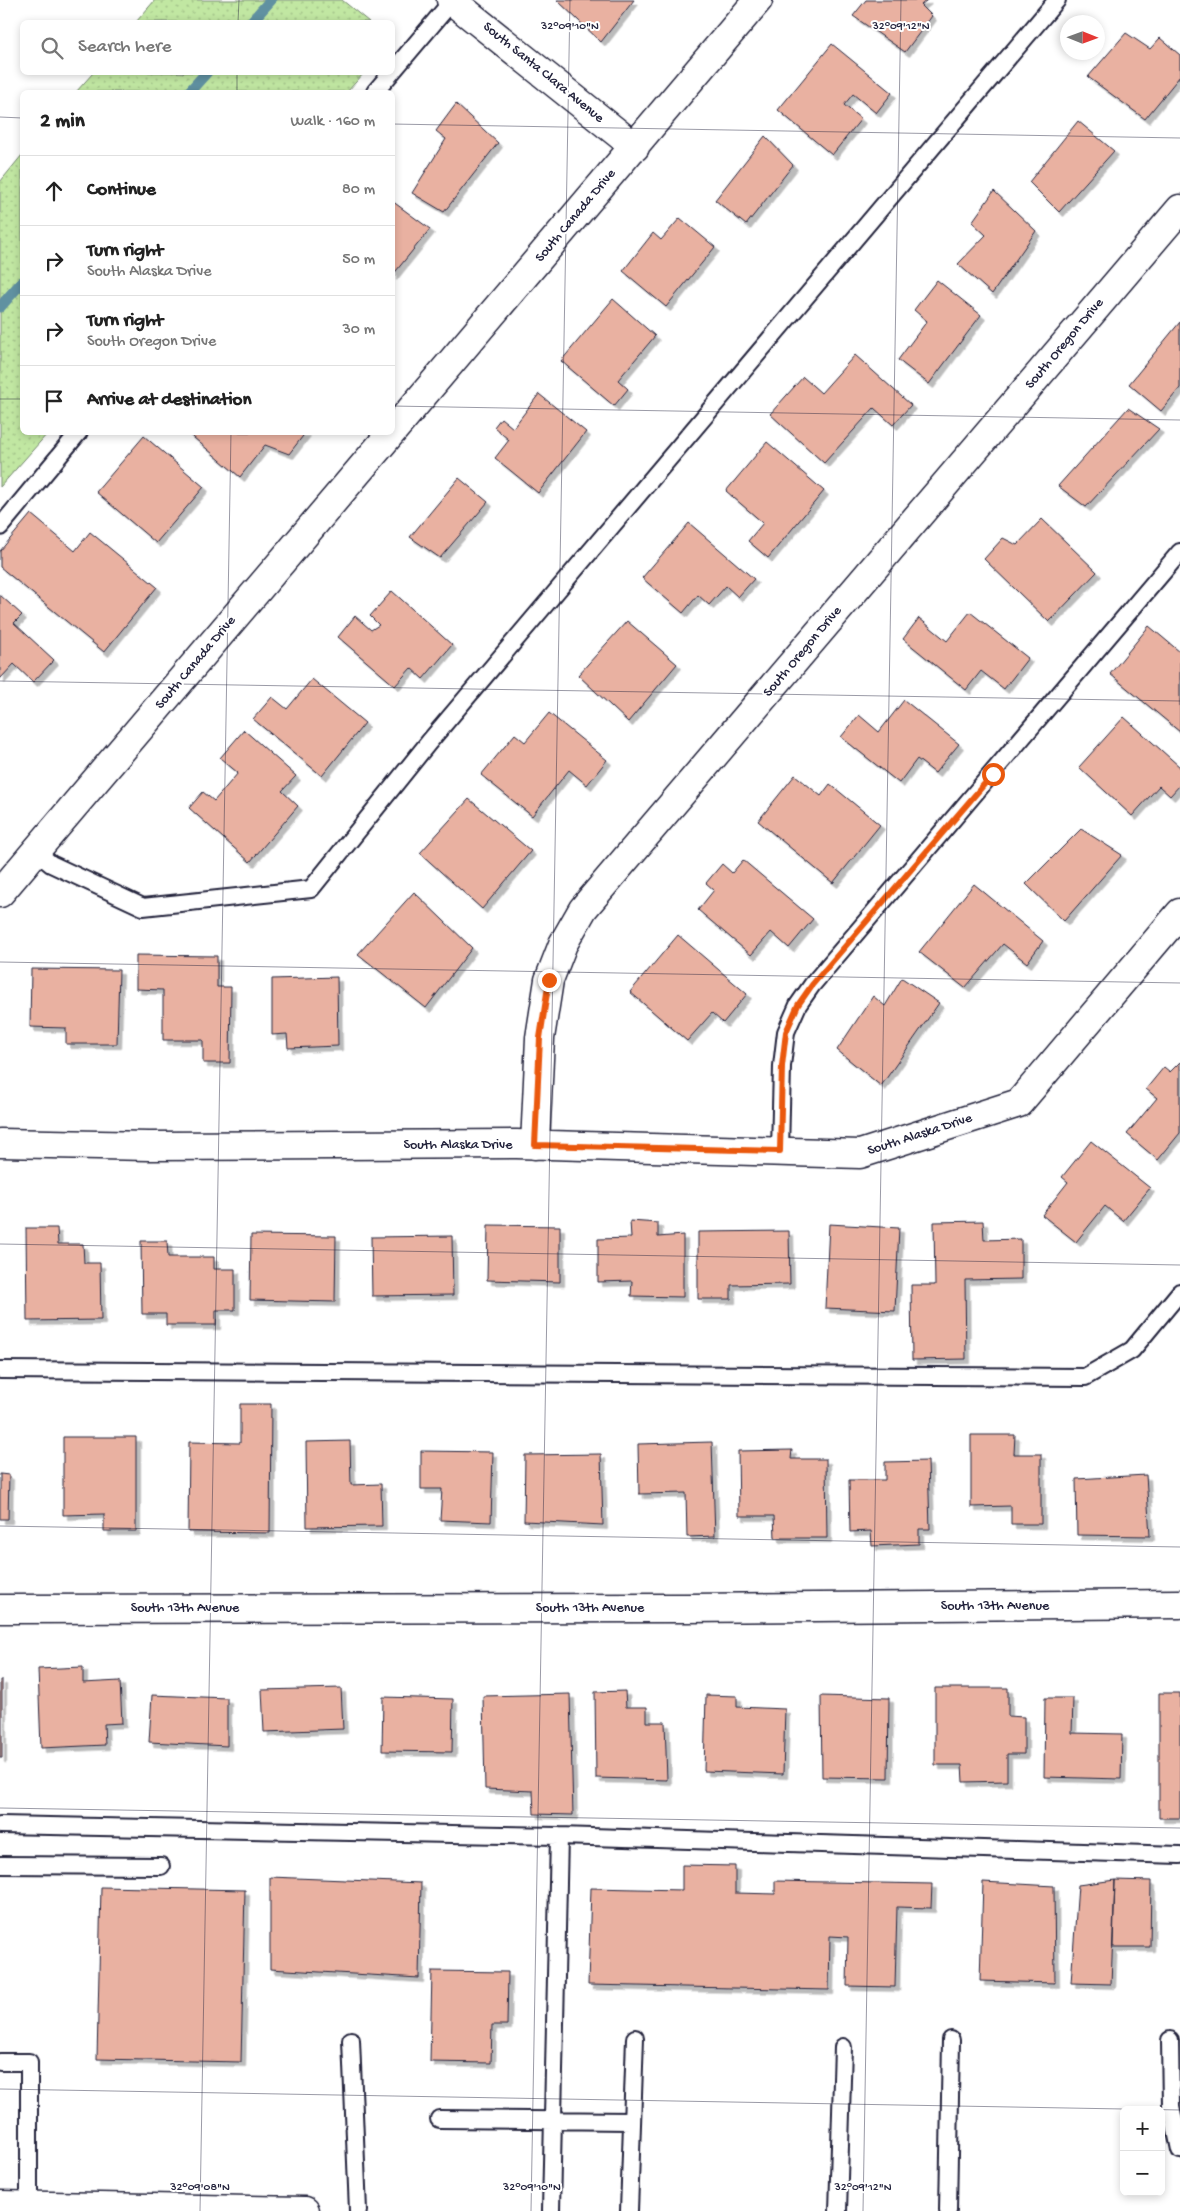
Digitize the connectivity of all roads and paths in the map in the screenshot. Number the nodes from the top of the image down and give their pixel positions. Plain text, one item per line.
1 (452, 0) edge
2 (758, 0) edge
3 (1057, 0) edge
4 (395, 68) edge
5 (389, 75) edge
6 (377, 90) edge
7 (635, 147) junction
8 (1180, 209) edge
9 (395, 428) edge
10 (77, 435) edge
11 (389, 435) edge
12 (0, 527) edge
13 (1180, 552) edge
14 (35, 851) junction
15 (0, 893) edge
16 (1180, 913) edge
17 (0, 1143) edge
18 (535, 1145) junction
19 (780, 1151) junction
20 (1180, 1292) edge
21 (0, 1370) edge
22 (1180, 1604) edge
23 (0, 1609) edge
24 (0, 1825) edge
25 (560, 1836) junction
26 (1180, 1855) edge
27 (0, 1866) edge
28 (161, 1866) dead end
29 (635, 2038) dead end
30 (351, 2040) dead end
31 (951, 2040) dead end
32 (1170, 2040) dead end
33 (842, 2047) dead end
34 (0, 2062) edge
35 (439, 2119) dead end
36 (553, 2120) junction
37 (632, 2121) junction
38 (1180, 2150) edge
39 (0, 2205) edge
40 (29, 2205) junction
41 (256, 2210) edge
42 (305, 2211) edge
43 (358, 2211) edge
44 (551, 2211) edge
45 (629, 2211) edge
46 (838, 2211) edge
47 (948, 2211) edge

1 - 4 lane
1 - 7 street, South Santa Clara Avenue
2 - 7 street, South Canada Drive
3 - 14 lane
5 - 6 lane
7 - 9 street, South Canada Drive
8 - 18 street, South Oregon Drive
10 - 12 lane
11 - 14 street, South Canada Drive
13 - 19 lane
14 - 15 street, South Canada Drive
16 - 19 street, South Alaska Drive
17 - 18 street, South Alaska Drive
18 - 19 street, South Alaska Drive
20 - 21 lane
22 - 23 street, South 13th Avenue
24 - 25 lane
25 - 26 lane
25 - 36 lane
27 - 28 lane
29 - 37 lane
30 - 43 lane
31 - 47 lane
32 - 38 lane
33 - 46 lane
34 - 40 lane
35 - 36 lane
36 - 37 lane
36 - 44 lane
37 - 45 lane
39 - 40 street
40 - 41 street
41 - 42 street

